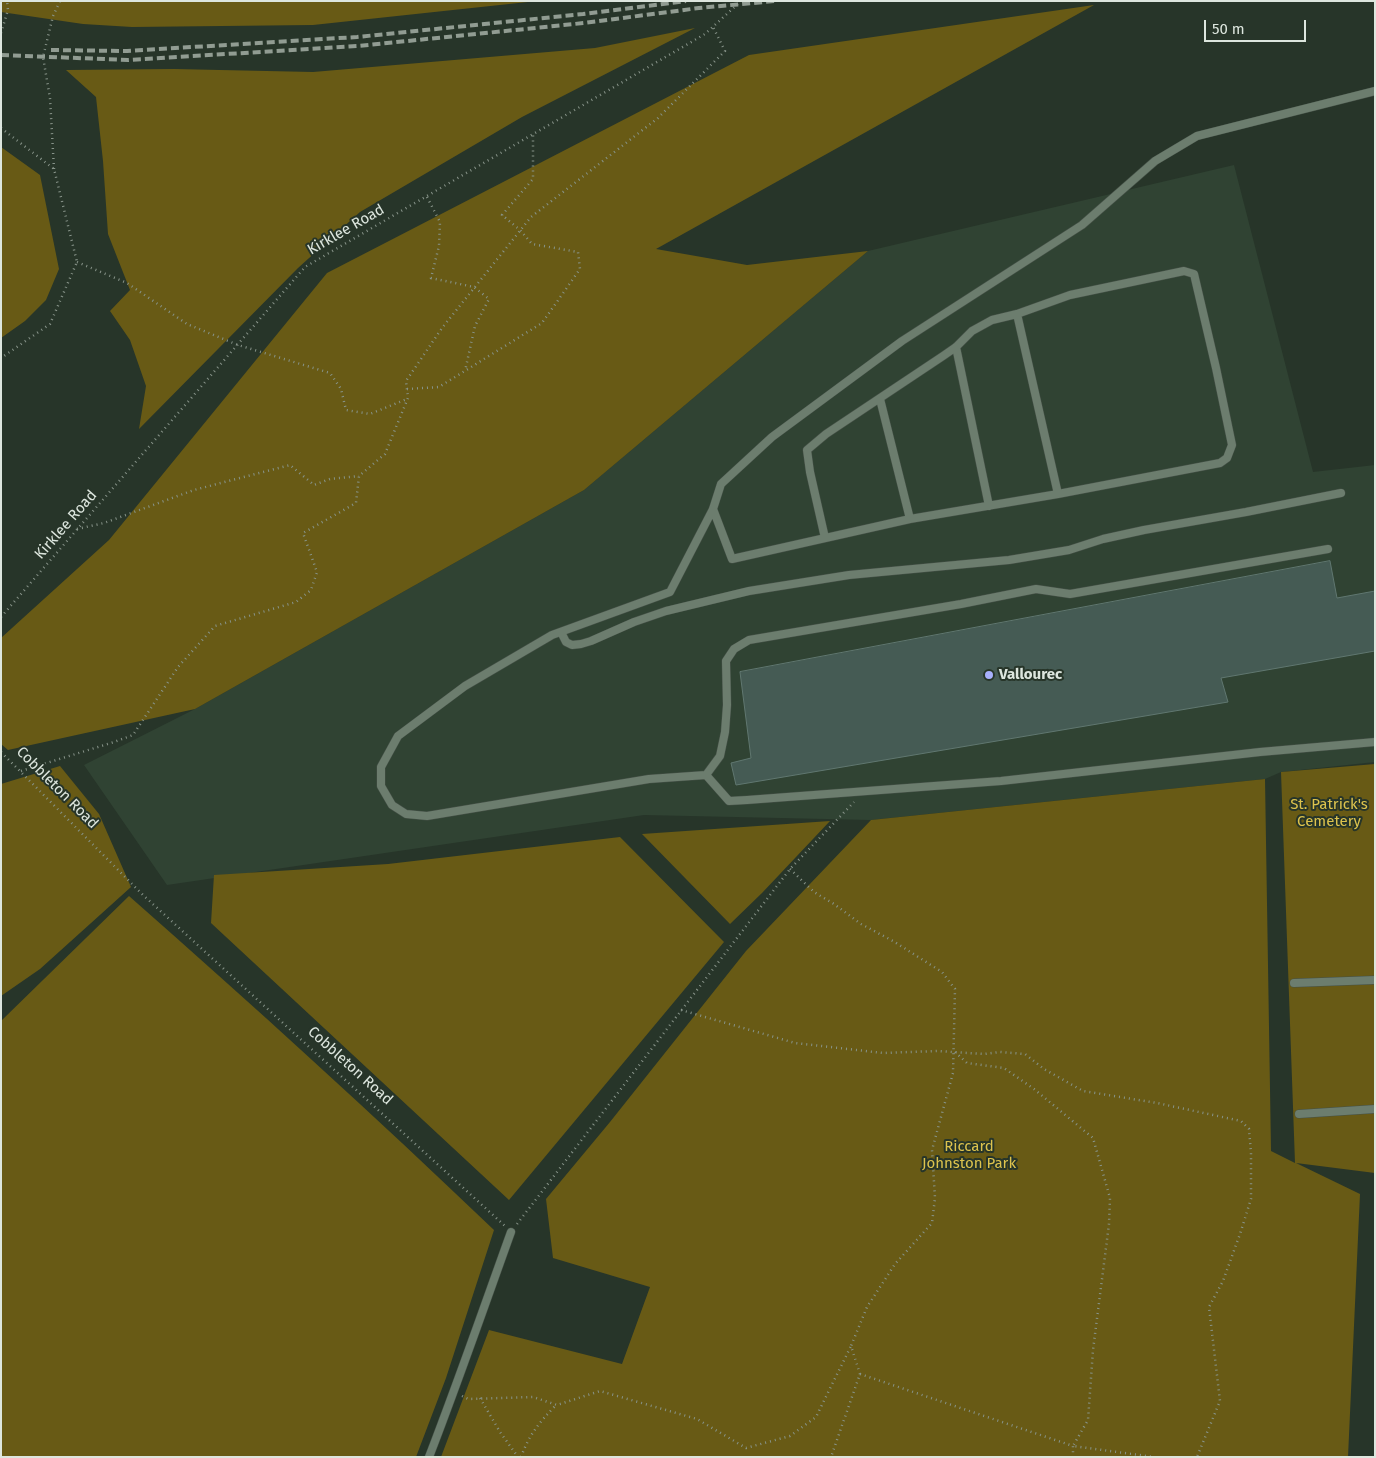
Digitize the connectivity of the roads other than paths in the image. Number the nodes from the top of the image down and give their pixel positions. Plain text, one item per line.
1 (1375, 90) edge
2 (1017, 314) junction
3 (956, 347) junction
4 (880, 399) junction
5 (1341, 493) dead end
6 (1058, 494) junction
7 (989, 506) junction
8 (713, 509) junction
9 (910, 519) junction
10 (825, 538) junction
11 (1328, 549) dead end
12 (561, 632) junction
13 (1375, 742) edge
14 (706, 775) junction
15 (1375, 980) edge
16 (1294, 984) dead end
17 (1375, 1110) edge
18 (1299, 1114) dead end
19 (511, 1232) road end
20 (430, 1457) edge

1 - 8 lane
2 - 3 lane
2 - 6 lane
2 - 6 lane
3 - 4 lane
3 - 7 lane
4 - 9 lane
4 - 10 lane
5 - 12 lane
6 - 7 lane
7 - 9 lane
8 - 10 lane
8 - 12 lane
9 - 10 lane
11 - 14 lane
12 - 14 lane
13 - 14 lane
15 - 16 lane
17 - 18 lane
19 - 20 lane

